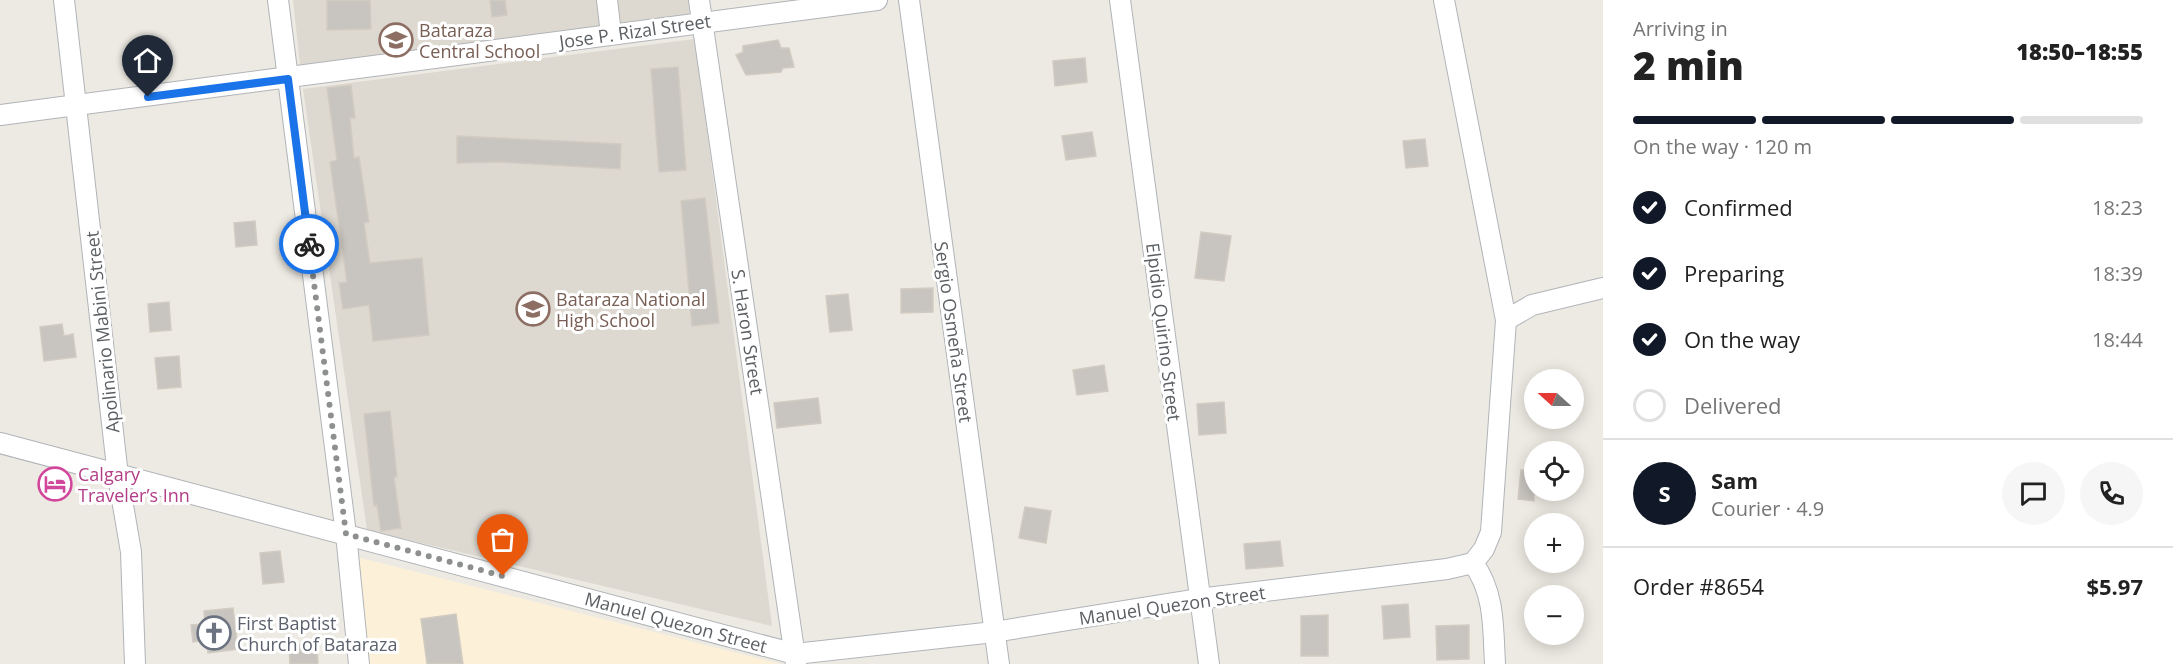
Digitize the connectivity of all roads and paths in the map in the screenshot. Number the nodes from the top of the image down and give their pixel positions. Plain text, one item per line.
1 (64, 0) edge
2 (278, 0) edge
3 (607, 0) edge
4 (699, 0) edge
5 (878, 0) edge
6 (909, 0) edge
7 (1120, 0) edge
8 (1444, 0) edge
9 (702, 22) junction
10 (611, 34) junction
11 (288, 79) junction
12 (77, 106) junction
13 (0, 115) edge
14 (1603, 288) edge
15 (1506, 320) junction
16 (0, 443) edge
17 (118, 476) junction
18 (346, 534) junction
19 (1473, 563) junction
20 (1198, 599) junction
21 (994, 632) junction
22 (795, 659) edge
23 (135, 664) edge
24 (359, 664) edge
25 (999, 664) edge
26 (1209, 664) edge
27 (1495, 664) edge

1 - 12 street, Apolinario Mabini Street
2 - 11 street
3 - 10 street
4 - 9 street, S. Haron Street
5 - 9 street, Jose P. Rizal Street
6 - 21 street, Sergio Osmeña Street
7 - 20 street, Elpidio Quirino Street
8 - 15 street
9 - 10 street, Jose P. Rizal Street
9 - 22 street, S. Haron Street
10 - 11 street, Jose P. Rizal Street
11 - 12 street, Jose P. Rizal Street
11 - 18 street
12 - 13 street, Jose P. Rizal Street
12 - 17 street, Apolinario Mabini Street
14 - 15 street
15 - 19 street
16 - 17 street, Manuel Quezon Street
17 - 18 street, Manuel Quezon Street
17 - 23 street, Apolinario Mabini Street
18 - 22 street, Manuel Quezon Street
18 - 24 street
19 - 20 street, Manuel Quezon Street
19 - 27 street
20 - 21 street, Manuel Quezon Street
20 - 26 street, Elpidio Quirino Street
21 - 22 street, Manuel Quezon Street
21 - 25 street, Sergio Osmeña Street

